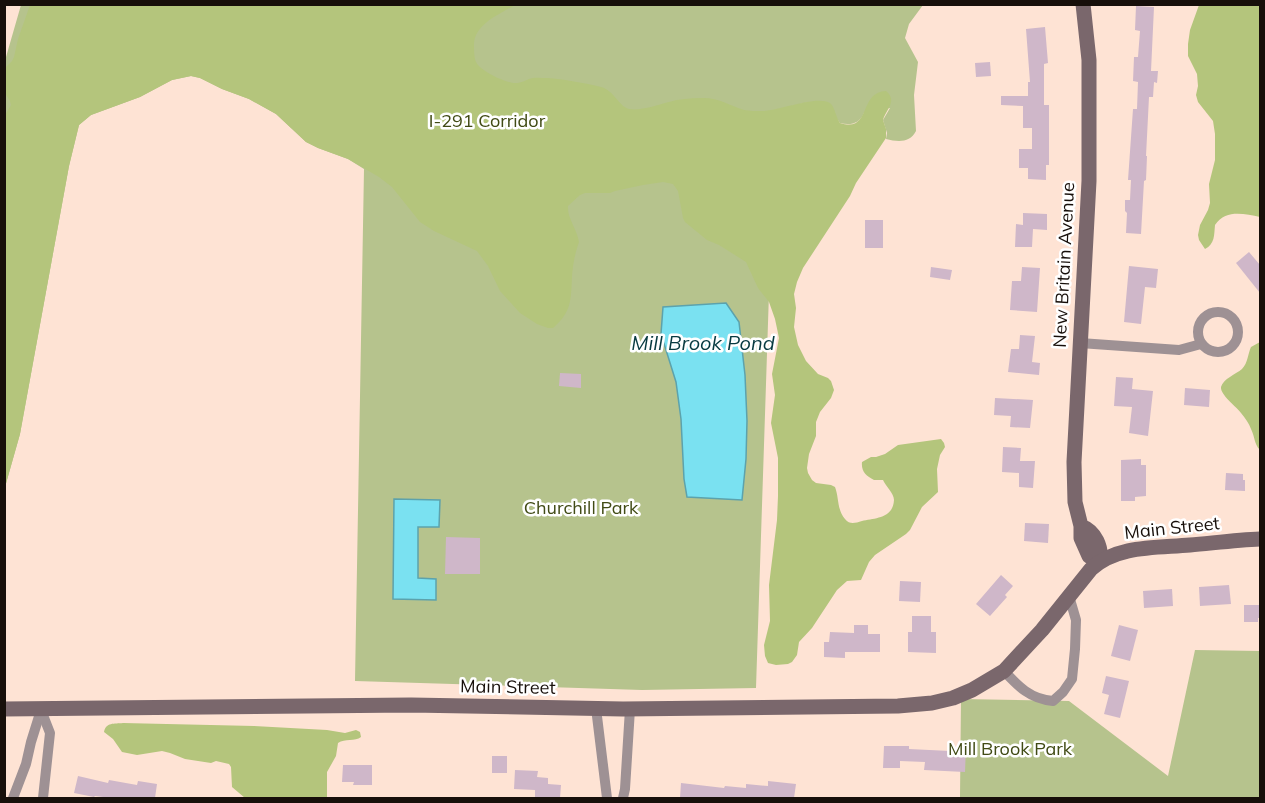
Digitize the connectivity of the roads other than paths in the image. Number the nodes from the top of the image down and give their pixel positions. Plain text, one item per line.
1 (1083, 4) edge
2 (1080, 343) junction
3 (1201, 344) dead end
4 (1260, 539) edge
5 (1099, 562) junction
6 (1069, 596) junction
7 (1004, 671) junction
8 (596, 708) junction
9 (4, 709) edge
10 (630, 709) junction
11 (41, 710) junction
12 (13, 798) edge
13 (43, 798) edge
14 (607, 798) edge
15 (623, 798) edge

1 - 2 main road, New Britain Avenue
2 - 3 street
2 - 5 main road, New Britain Avenue
4 - 5 main road, Main Street
5 - 6 main road, Main Street
6 - 7 main road, Main Street
6 - 7 street
7 - 10 main road, Main Street
8 - 10 main road, Main Street
8 - 11 main road, Main Street
8 - 14 street
9 - 11 main road, Main Street
10 - 15 street
11 - 12 street
11 - 13 street

